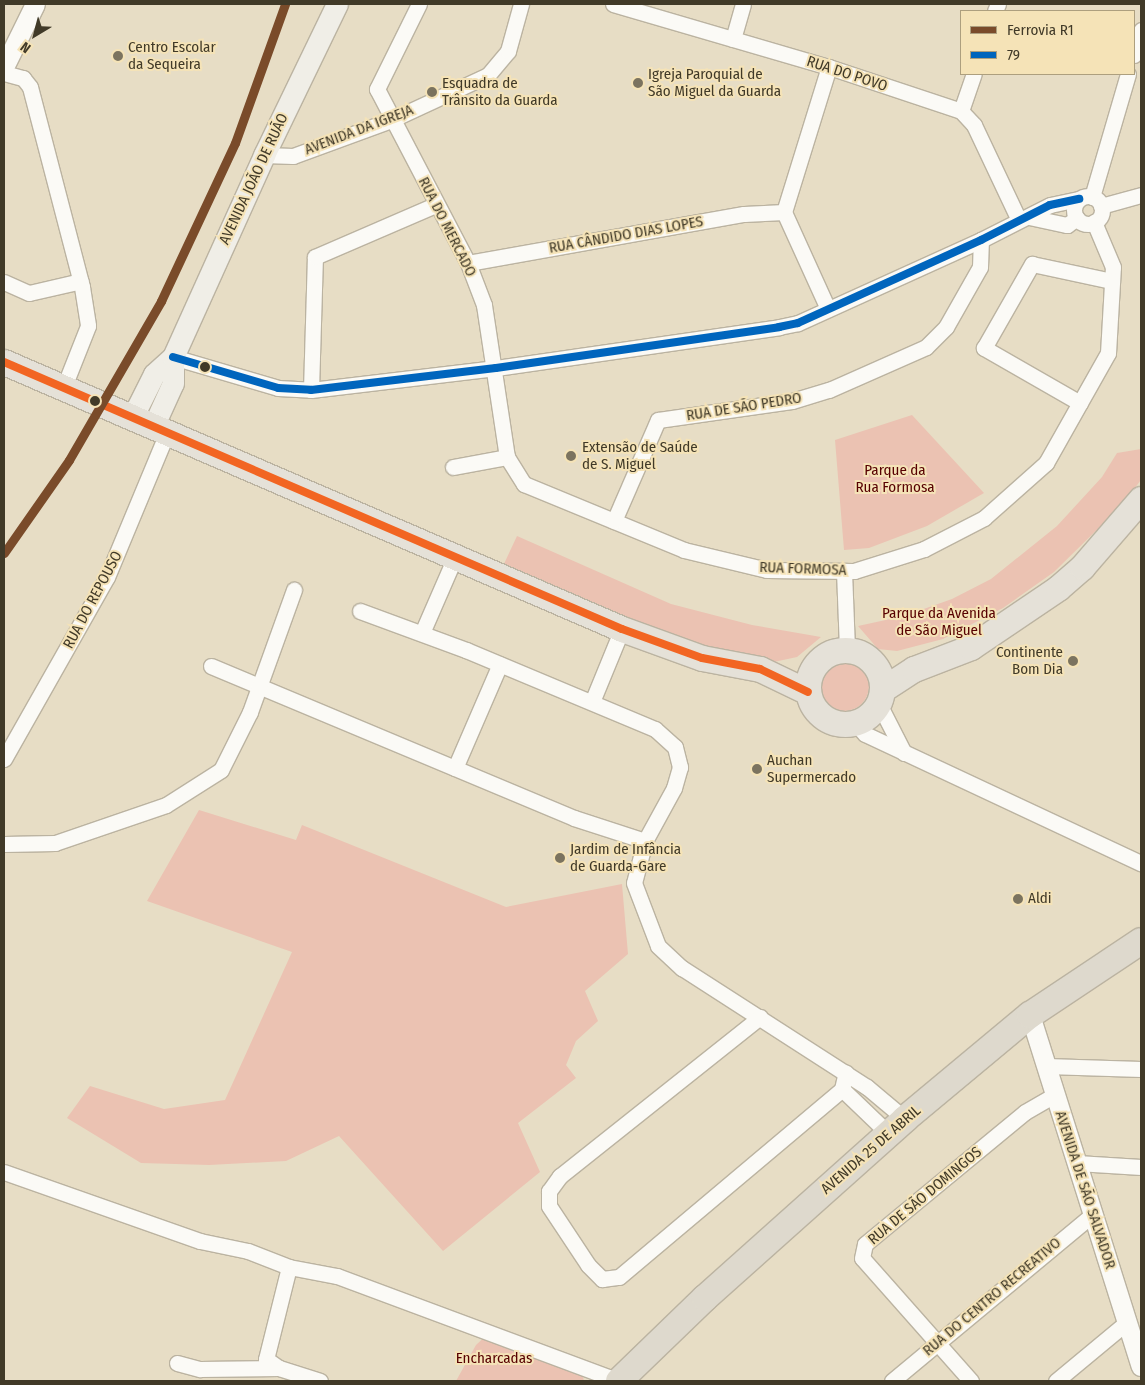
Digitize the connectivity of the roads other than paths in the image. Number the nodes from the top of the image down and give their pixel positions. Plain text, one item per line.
1 (35, 4) edge
2 (337, 4) edge
3 (419, 4) edge
4 (522, 4) edge
5 (613, 4) edge
6 (743, 4) edge
7 (629, 6) edge
8 (1141, 30) edge
9 (733, 39) junction
10 (1135, 52) edge
11 (4, 67) edge
12 (829, 67) junction
13 (4, 73) edge
14 (974, 75) edge
15 (1128, 75) edge
16 (961, 111) junction
17 (391, 120) junction
18 (264, 155) junction
19 (1141, 195) edge
20 (1091, 200) junction
21 (435, 205) junction
22 (784, 212) junction
23 (1077, 218) junction
24 (1024, 219) junction
25 (1094, 222) junction
26 (981, 240) junction
27 (468, 263) junction
28 (1112, 281) junction
29 (4, 282) edge
30 (81, 282) junction
31 (828, 309) junction
32 (173, 357) junction
33 (4, 362) edge
34 (496, 368) junction
35 (311, 390) junction
36 (72, 394) junction
37 (1080, 403) junction
38 (141, 423) junction
39 (507, 457) junction
40 (453, 467) dead end
41 (1141, 499) edge
42 (614, 521) junction
43 (455, 557) junction
44 (844, 570) junction
45 (294, 590) dead end
46 (360, 611) dead end
47 (1013, 618) junction
48 (622, 629) junction
49 (422, 633) junction
50 (847, 650) junction
51 (817, 662) junction
52 (500, 664) junction
53 (874, 664) junction
54 (211, 666) dead end
55 (760, 669) junction
56 (258, 687) junction
57 (808, 692) junction
58 (881, 697) junction
59 (592, 702) junction
60 (856, 724) junction
61 (904, 753) junction
62 (4, 759) edge
63 (455, 768) junction
64 (645, 841) junction
65 (4, 844) edge
66 (1140, 861) edge
67 (1141, 941) edge
68 (1030, 1015) junction
69 (760, 1017) junction
70 (1046, 1066) junction
71 (1137, 1067) edge
72 (846, 1072) junction
73 (842, 1088) junction
74 (1055, 1095) junction
75 (897, 1127) junction
76 (1077, 1163) junction
77 (1141, 1168) edge
78 (4, 1172) edge
79 (1093, 1214) junction
80 (289, 1267) junction
81 (1127, 1322) junction
82 (938, 1342) junction
83 (177, 1363) dead end
84 (1141, 1366) edge
85 (279, 1368) junction
86 (320, 1381) edge
87 (619, 1381) edge
88 (892, 1381) edge
89 (971, 1381) edge
90 (1056, 1381) edge

1 - 11 street
2 - 18 main road, AVENIDA JOÃO DE RUÃO
3 - 17 street
4 - 17 street, AVENIDA DA IGREJA
5 - 7 street, RUA DO POVO
6 - 9 street
7 - 9 street, RUA DO POVO
8 - 10 street
9 - 12 street, RUA DO POVO
12 - 16 street, RUA DO POVO
12 - 22 street
13 - 30 street
14 - 16 street
15 - 20 street
16 - 24 street
17 - 18 street, AVENIDA DA IGREJA
17 - 21 street, RUA DO MERCADO
18 - 32 main road, AVENIDA JOÃO DE RUÃO
19 - 20 street
20 - 23 street
20 - 24 street
20 - 25 street
21 - 27 street, RUA DO MERCADO
21 - 35 street
22 - 27 street, RUA CÂNDIDO DIAS LOPES
22 - 31 street
23 - 24 street
23 - 25 street
24 - 26 street
25 - 28 street, RUA FORMOSA
26 - 31 street
26 - 42 street, RUA DE SÃO PEDRO
27 - 34 street, RUA DO MERCADO
28 - 37 street, RUA FORMOSA
28 - 37 street
29 - 30 street
30 - 36 street
31 - 34 street
32 - 35 street
32 - 38 main road
33 - 36 main road
34 - 35 street
34 - 39 street, RUA FORMOSA
36 - 38 main road
37 - 44 street, RUA FORMOSA
38 - 43 main road
38 - 62 street, RUA DO REPOUSO
39 - 40 street
39 - 42 street, RUA FORMOSA
41 - 47 main road
42 - 44 street, RUA FORMOSA
43 - 48 main road
43 - 49 street
44 - 50 street
45 - 56 street
46 - 49 street
47 - 53 main road
47 - 58 main road
48 - 55 main road
48 - 59 street
49 - 52 street
50 - 51 main road
50 - 53 main road
51 - 55 main road
51 - 57 main road
52 - 59 street
52 - 63 street
53 - 58 main road
54 - 56 street
55 - 57 main road
56 - 63 street
56 - 65 street
57 - 60 main road
58 - 60 main road
58 - 61 street
59 - 64 street
60 - 61 street
61 - 66 street
63 - 64 street
64 - 69 street
67 - 68 highway, AVENIDA 25 DE ABRIL
68 - 70 street, AVENIDA DE SÃO SALVADOR
68 - 75 highway, AVENIDA 25 DE ABRIL
69 - 72 street
69 - 73 street
70 - 71 street
70 - 74 street, AVENIDA DE SÃO SALVADOR
72 - 73 street
72 - 75 street
73 - 75 street
74 - 76 street, AVENIDA DE SÃO SALVADOR
74 - 82 street, RUA DE SÃO DOMINGOS
75 - 87 highway, AVENIDA 25 DE ABRIL
76 - 77 street
76 - 79 street, AVENIDA DE SÃO SALVADOR
78 - 80 street
79 - 81 street, AVENIDA DE SÃO SALVADOR
79 - 82 street, RUA DO CENTRO RECREATIVO
80 - 85 street
80 - 87 street
81 - 84 street, AVENIDA DE SÃO SALVADOR
81 - 90 street
82 - 88 street, RUA DO CENTRO RECREATIVO
82 - 89 street, RUA DE SÃO DOMINGOS
83 - 85 street
85 - 86 street

